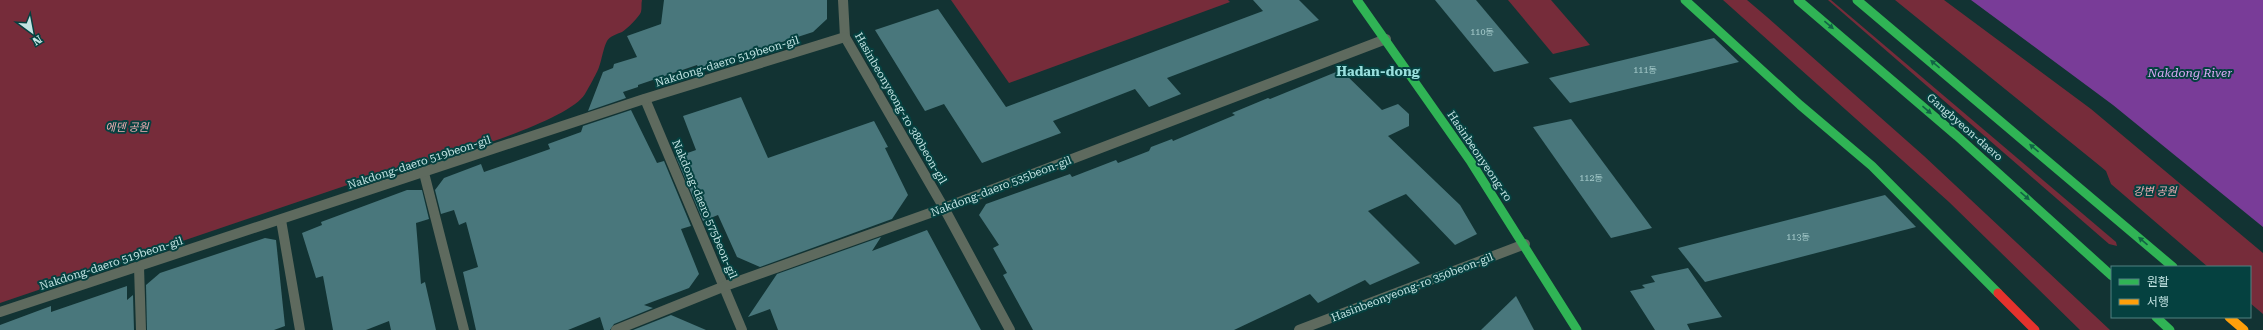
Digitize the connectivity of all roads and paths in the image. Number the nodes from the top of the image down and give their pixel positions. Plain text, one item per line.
1 (844, 0) edge
2 (1357, 0) edge
3 (1685, 0) edge
4 (1798, 0) edge
5 (1857, 0) edge
6 (845, 37) junction
7 (1386, 39) junction
8 (645, 99) junction
9 (424, 173) junction
10 (944, 208) junction
11 (281, 220) junction
12 (1525, 243) junction
13 (2172, 266) edge
14 (139, 267) junction
15 (2111, 275) edge
16 (725, 286) junction
17 (0, 312) edge
18 (2157, 318) edge
19 (2230, 318) edge
20 (140, 330) edge
21 (300, 330) edge
22 (464, 330) edge
23 (616, 330) edge
24 (742, 330) edge
25 (1010, 330) edge
26 (1298, 330) edge
27 (1577, 330) edge
28 (2035, 330) edge
29 (2170, 330) edge
30 (2244, 330) edge

1 - 6 lane, Hasinbeonyeong-ro 380beon-gil
2 - 7 street, Hasinbeonyeong-ro
3 - 28 street
4 -> 15 street, Gangbyeon-daero
13 -> 5 street
6 - 8 lane, Nakdong-daero 519beon-gil
6 - 10 lane, Hasinbeonyeong-ro 380beon-gil
7 - 10 lane, Nakdong-daero 535beon-gil
7 - 12 street, Hasinbeonyeong-ro
8 - 9 lane, Nakdong-daero 519beon-gil
8 - 16 lane, Nakdong-daero 575beon-gil
9 - 11 lane, Nakdong-daero 519beon-gil
9 - 22 lane
10 - 16 lane, Nakdong-daero 535beon-gil
10 - 25 lane, Hasinbeonyeong-ro 380beon-gil
11 - 14 lane, Nakdong-daero 519beon-gil
11 - 21 lane
12 - 26 lane, Hasinbeonyeong-ro 350beon-gil
12 - 27 street, Hasinbeonyeong-ro
14 - 17 lane, Nakdong-daero 519beon-gil
14 - 20 lane
16 - 23 lane, Nakdong-daero 535beon-gil
16 - 24 lane, Nakdong-daero 575beon-gil
18 - 29 street
19 - 30 street

